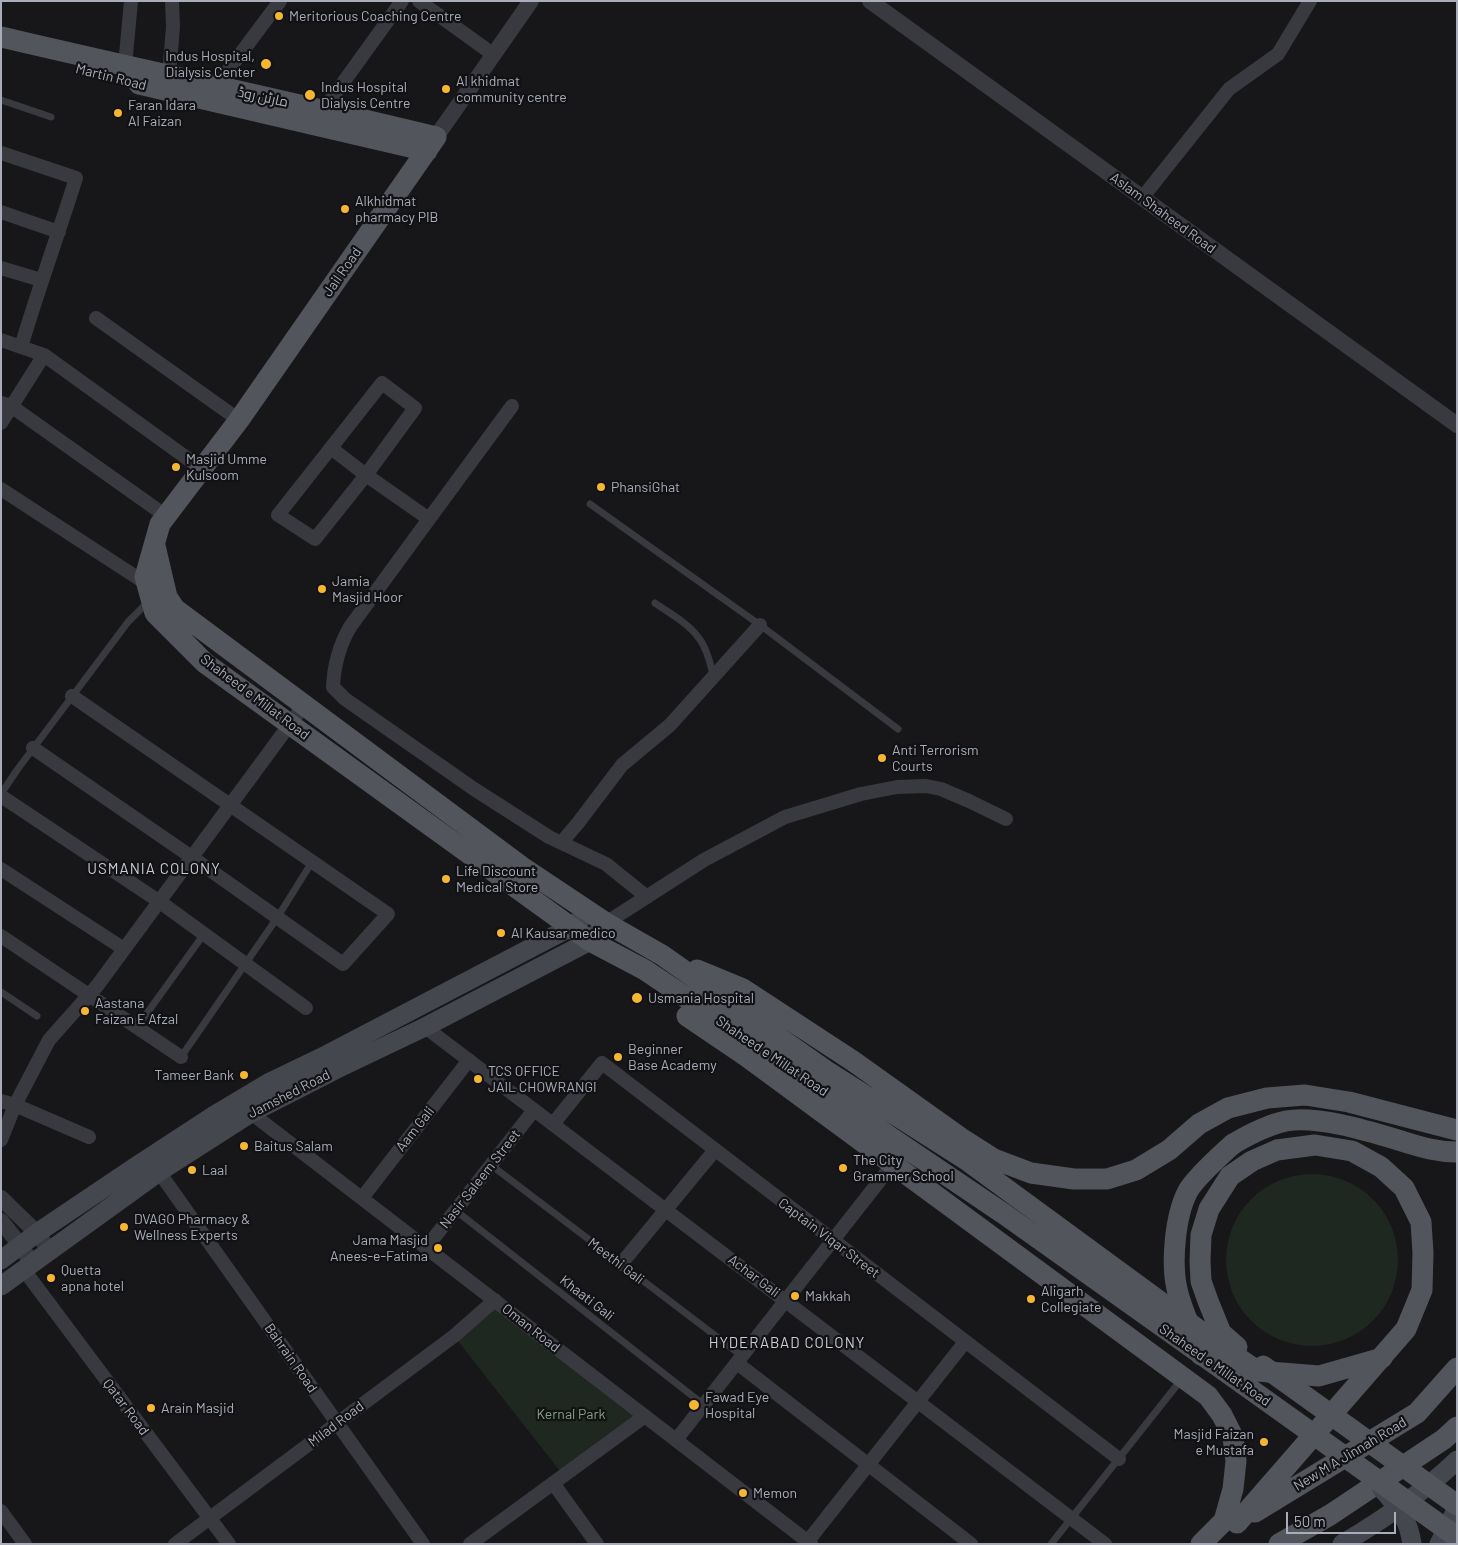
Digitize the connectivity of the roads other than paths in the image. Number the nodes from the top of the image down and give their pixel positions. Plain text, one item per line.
1 (131, 1) edge
2 (172, 1) edge
3 (280, 1) edge
4 (402, 1) edge
5 (418, 1) edge
6 (531, 1) edge
7 (870, 1) edge
8 (1310, 1) edge
9 (1, 37) edge
10 (1, 50) edge
11 (494, 55) junction
12 (125, 66) junction
13 (169, 76) junction
14 (211, 94) junction
15 (1, 100) edge
16 (52, 117) dead end
17 (318, 117) junction
18 (431, 144) junction
19 (1, 153) edge
20 (1142, 198) junction
21 (1, 212) edge
22 (59, 232) junction
23 (1, 268) edge
24 (42, 280) junction
25 (96, 318) dead end
26 (1, 340) edge
27 (21, 347) junction
28 (44, 355) junction
29 (6, 405) edge
30 (512, 406) dead end
31 (238, 420) junction
32 (1, 423) edge
33 (1457, 425) edge
34 (331, 448) junction
35 (202, 469) junction
36 (366, 475) junction
37 (1, 489) edge
38 (590, 504) dead end
39 (166, 516) junction
40 (429, 519) junction
41 (155, 543) junction
42 (149, 591) junction
43 (655, 603) dead end
44 (760, 625) junction
45 (714, 678) junction
46 (72, 696) junction
47 (304, 705) junction
48 (290, 724) junction
49 (898, 729) dead end
50 (33, 748) junction
51 (1, 795) edge
52 (231, 805) junction
53 (1006, 819) dead end
54 (561, 843) junction
55 (193, 858) junction
56 (312, 862) junction
57 (1, 869) edge
58 (647, 897) junction
59 (160, 902) junction
60 (277, 918) junction
61 (571, 927) junction
62 (595, 928) junction
63 (204, 934) junction
64 (1, 936) edge
65 (124, 949) junction
66 (662, 956) junction
67 (246, 964) junction
68 (646, 970) junction
69 (1, 992) edge
70 (89, 994) junction
71 (306, 1008) dead end
72 (37, 1016) dead end
73 (137, 1027) junction
74 (425, 1027) junction
75 (181, 1057) joint
76 (469, 1060) junction
77 (1, 1100) edge
78 (15, 1105) junction
79 (534, 1110) junction
80 (251, 1112) junction
81 (553, 1124) junction
82 (1457, 1130) edge
83 (89, 1137) dead end
84 (1, 1140) edge
85 (715, 1150) junction
86 (1457, 1152) edge
87 (491, 1165) junction
88 (892, 1165) junction
89 (159, 1172) junction
90 (1, 1198) edge
91 (362, 1198) junction
92 (666, 1209) junction
93 (455, 1210) junction
94 (1, 1222) edge
95 (37, 1233) junction
96 (832, 1240) junction
97 (20, 1245) junction
98 (426, 1248) junction
99 (49, 1250) junction
100 (1, 1260) edge
101 (621, 1264) junction
102 (28, 1266) junction
103 (1, 1286) edge
104 (495, 1300) junction
105 (786, 1300) junction
106 (965, 1342) junction
107 (1201, 1355) junction
108 (1382, 1358) junction
109 (739, 1360) junction
110 (1457, 1368) edge
111 (1183, 1378) junction
112 (918, 1401) junction
113 (704, 1405) junction
114 (645, 1416) junction
115 (337, 1423) junction
116 (1450, 1434) edge
117 (676, 1440) junction
118 (1118, 1459) junction
119 (1457, 1460) edge
120 (868, 1465) junction
121 (1369, 1474) junction
122 (553, 1483) junction
123 (1457, 1507) edge
124 (1, 1511) edge
125 (209, 1518) junction
126 (1071, 1518) junction
127 (1237, 1523) junction
128 (1457, 1537) edge
129 (810, 1542) edge
130 (25, 1544) edge
131 (175, 1544) edge
132 (228, 1544) edge
133 (423, 1544) edge
134 (470, 1544) edge
135 (597, 1544) edge
136 (971, 1544) edge
137 (1051, 1544) edge
138 (1105, 1544) edge
139 (1201, 1544) edge
140 (1208, 1544) edge
141 (1280, 1544) edge
142 (1342, 1544) edge
143 (1412, 1544) edge
144 (1439, 1544) edge

1 - 12 street
2 - 13 street
3 - 14 street
4 - 17 street
5 - 11 street
6 - 11 street, Jail Road
7 - 20 street, Aslam Shaheed Road
8 - 20 street
9 - 12 main road
10 - 14 main road, Martin Road
11 - 18 street, Jail Road
12 - 13 main road
13 - 14 main road
14 - 17 main road, Martin Road
15 - 16 lane
17 - 18 main road, Martin Road
18 - 31 main road, Jail Road
19 - 22 street
20 - 33 street, Aslam Shaheed Road
21 - 22 street
22 - 24 street
23 - 24 street
24 - 27 street
25 - 31 street
26 - 27 street
27 - 28 street
28 - 29 street
28 - 35 street
29 - 32 street
29 - 39 street
30 - 40 street
31 - 35 main road, Jail Road
34 - 36 street
34 - 36 street
34 - 36 street
35 - 39 main road, Jail Road
36 - 40 street
37 - 42 street
38 - 44 lane
39 - 41 main road, Jail Road
40 - 54 street
41 - 42 main road
41 - 47 main road, Shaheed e Millat Road
42 - 46 lane
42 - 48 main road, Shaheed e Millat Road
43 - 45 lane
44 - 45 street
44 - 49 lane
45 - 54 street
46 - 50 lane
46 - 52 street
47 - 48 street
47 - 62 main road, Shaheed e Millat Road
48 - 52 street
48 - 61 main road, Shaheed e Millat Road
50 - 51 lane
50 - 55 street
51 - 59 street
52 - 55 street
52 - 56 street
53 - 58 street
54 - 58 street
55 - 59 street
55 - 60 street
56 - 60 lane
56 - 60 street
57 - 65 street
58 - 62 street
59 - 63 street
59 - 65 street
60 - 67 lane
61 - 62 main road, Shaheed e Millat Road
61 - 95 main road, Jamshed Road
62 - 66 main road
62 - 68 main road, Shaheed e Millat Road
62 - 74 main road, Jamshed Road
63 - 67 street
63 - 73 lane
64 - 70 street
65 - 70 street
66 - 82 main road
66 - 108 main road
67 - 71 street
67 - 75 lane
68 - 88 main road
68 - 107 main road, Shaheed e Millat Road
69 - 72 lane
70 - 73 street
70 - 78 street
73 - 75 street
74 - 76 street, Achar Gali
74 - 80 main road, Jamshed Road
76 - 79 street, Achar Gali
76 - 91 street, Aam Gali
77 - 78 street
78 - 83 street
78 - 84 street
79 - 81 street, Achar Gali
79 - 87 street, Nasir Saleem Street
80 - 89 main road, Jamshed Road
80 - 91 street, Oman Road
81 - 85 street, Captain Viqar Street
81 - 92 street, Achar Gali
85 - 92 street
85 - 96 street, Captain Viqar Street
86 - 107 main road, bridge
87 - 93 street, Nasir Saleem Street
87 - 101 lane, Meethi Gali
88 - 96 street
88 - 111 main road
89 - 99 main road, Jamshed Road
89 - 115 street, Bahrain Road
90 - 95 street
91 - 98 street, Oman Road
92 - 101 street
92 - 105 street, Achar Gali
93 - 98 street, Nasir Saleem Street
93 - 113 lane, Khaati Gali
94 - 97 street
95 - 97 main road, Jamshed Road
95 - 99 street
96 - 105 street
96 - 106 street, Captain Viqar Street
97 - 100 main road, Jamshed Road
97 - 102 street
98 - 104 street, Oman Road
99 - 102 main road, Jamshed Road
101 - 109 lane, Meethi Gali
102 - 103 main road, Jamshed Road
102 - 125 street, Qatar Road
104 - 114 street, Oman Road
104 - 115 street, Milad Road
105 - 109 street
105 - 112 street, Achar Gali
106 - 112 street
106 - 118 street, Captain Viqar Street
107 - 121 main road, Shaheed e Millat Road, bridge
108 - 123 main road, Shaheed e Millat Road, bridge
108 - 127 main road, Shaheed e Millat Road
109 - 113 street
109 - 120 street, Meethi Gali
110 - 127 main road, New M A Jinnah Road
111 - 118 lane
111 - 139 main road
112 - 120 street
112 - 126 street, Achar Gali
113 - 117 street
114 - 117 street, Oman Road
114 - 122 street
115 - 125 street, Milad Road
115 - 133 street, Bahrain Road
116 - 141 main road
117 - 129 street, Oman Road
118 - 126 lane
119 - 142 main road
120 - 129 street
120 - 136 street, Meethi Gali
121 - 128 main road, Shaheed e Millat Road, bridge
121 - 143 main road, bridge
122 - 134 street
122 - 135 street
123 - 144 main road
124 - 130 street
125 - 131 street, Milad Road
125 - 132 street, Qatar Road
126 - 137 lane
126 - 138 street, Achar Gali
127 - 140 main road, New M A Jinnah Road

